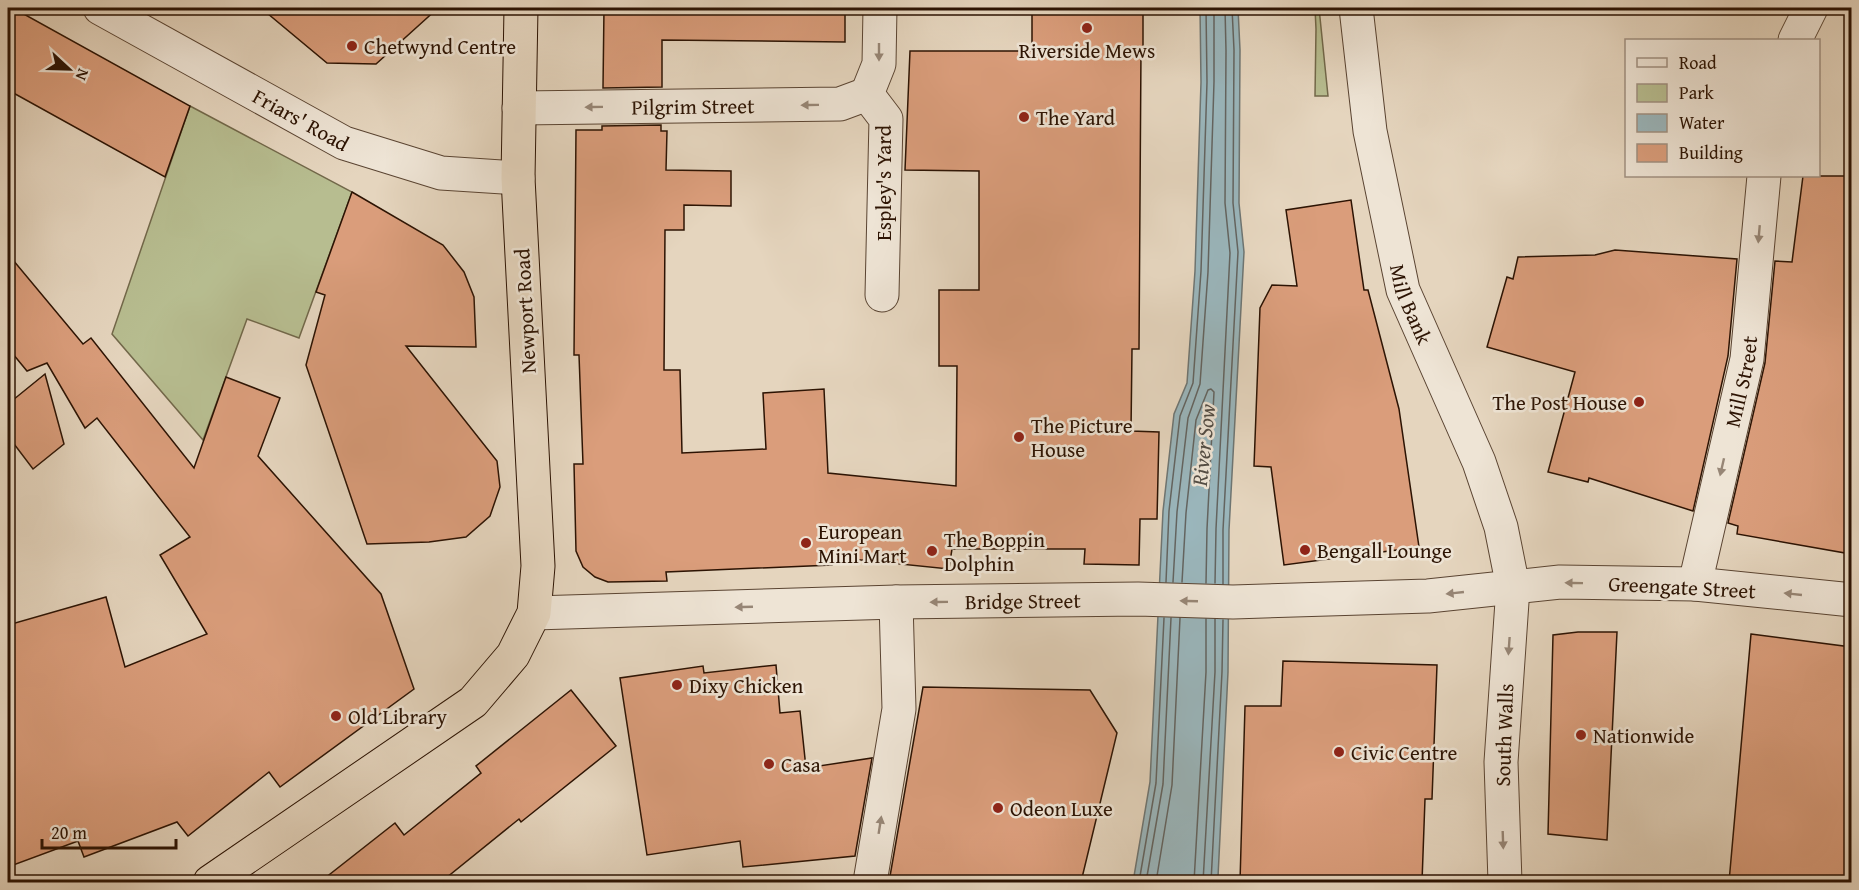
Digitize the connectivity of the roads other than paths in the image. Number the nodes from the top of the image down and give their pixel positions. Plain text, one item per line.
1 (100, 8) edge
2 (522, 8) edge
3 (880, 8) edge
4 (1356, 8) edge
5 (1811, 8) edge
6 (1795, 39) edge
7 (867, 94) junction
8 (519, 108) junction
9 (1764, 177) edge
10 (518, 178) junction
11 (882, 295) dead end
12 (1695, 584) junction
13 (1513, 587) junction
14 (1851, 600) edge
15 (896, 602) junction
16 (534, 613) junction
17 (210, 882) edge
18 (870, 882) edge
19 (1505, 882) edge

1 - 10 street, Friars' Road
2 - 8 highway, Newport Road
3 -> 7 street, Espley's Yard
4 - 13 street, Mill Bank
5 - 6 street
7 -> 8 street, Pilgrim Street
7 - 11 street, Espley's Yard
8 - 10 highway, Newport Road
9 -> 12 street, Mill Street
10 - 16 highway, Newport Road
12 -> 13 street, Greengate Street
14 -> 12 street, Greengate Street
13 -> 15 street, Bridge Street
13 -> 19 street, South Walls
15 -> 16 street, Bridge Street
18 -> 15 street
16 - 17 highway

